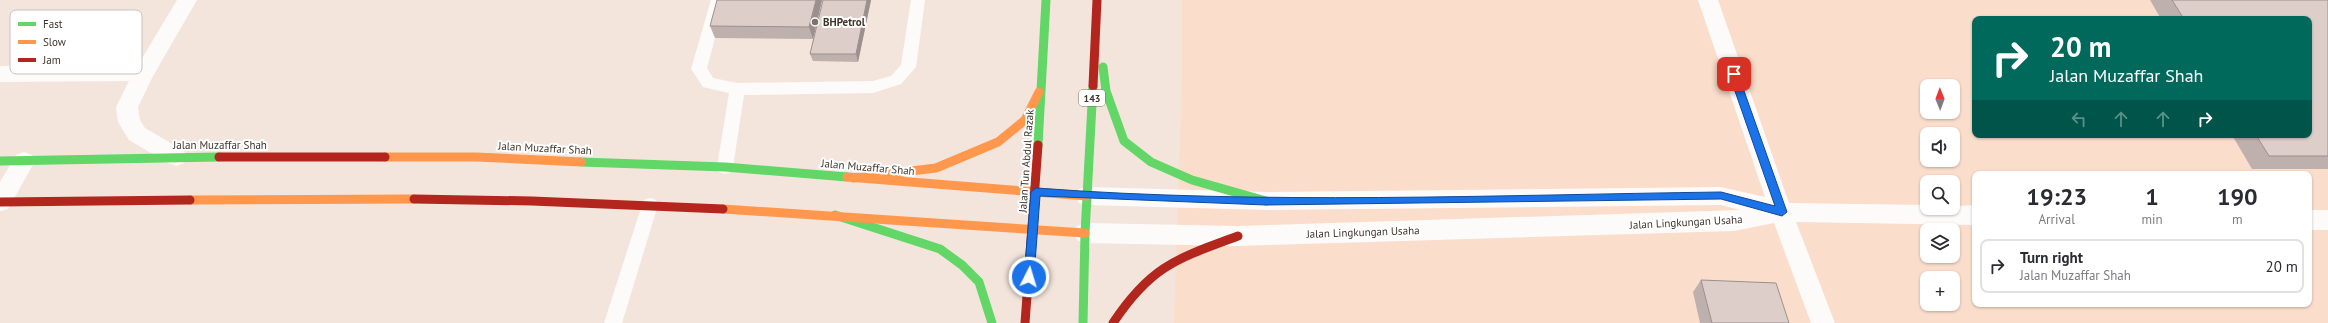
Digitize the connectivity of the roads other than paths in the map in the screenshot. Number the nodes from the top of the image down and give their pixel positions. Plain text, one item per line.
1 (187, 0) edge
2 (718, 0) edge
3 (918, 0) edge
4 (1046, 0) edge
5 (1098, 0) edge
6 (1708, 0) edge
7 (1096, 20) junction
8 (144, 73) joint
9 (0, 74) edge
10 (10, 74) edge
11 (1043, 84) junction
12 (737, 89) junction
13 (176, 157) junction
14 (0, 160) edge
15 (24, 161) junction
16 (725, 167) junction
17 (853, 178) junction
18 (1036, 192) junction
19 (1087, 196) junction
20 (1266, 201) junction
21 (0, 202) edge
22 (650, 205) junction
23 (1782, 212) junction
24 (835, 215) junction
25 (1972, 215) edge
26 (2312, 220) edge
27 (2328, 220) edge
28 (1033, 230) junction
29 (1085, 233) junction
30 (1238, 236) junction
31 (613, 323) edge
32 (992, 323) edge
33 (1025, 323) edge
34 (1083, 323) edge
35 (1113, 323) edge
36 (1822, 323) edge

1 - 8 street
2 - 12 lane
3 - 12 lane
4 - 11 main road, Jalan Tun Abdul Razak
5 - 7 main road, 143
6 - 23 street
7 - 19 main road, 143
7 - 20 main road
8 - 13 street
9 - 10 street
11 - 17 main road
11 - 18 main road, Jalan Tun Abdul Razak
12 - 16 lane
13 - 15 main road, Jalan Muzaffar Shah
13 - 16 main road, Jalan Muzaffar Shah
14 - 15 main road, Jalan Muzaffar Shah
15 - 21 street
16 - 17 main road, Jalan Muzaffar Shah
17 - 18 main road, Jalan Muzaffar Shah
18 - 19 main road, Jalan Muzaffar Shah
18 - 28 main road, Jalan Tun Abdul Razak
19 - 20 street, Jalan Lingkungan Usaha
19 - 29 main road, 143
20 - 23 street, Jalan Lingkungan Usaha
21 - 22 main road
22 - 24 main road
22 - 31 lane
23 - 25 street
23 - 30 street, Jalan Lingkungan Usaha
23 - 36 street
24 - 28 main road
24 - 32 main road
26 - 27 street
28 - 29 main road
28 - 33 main road, Jalan Tun Abdul Razak
29 - 30 street, Jalan Lingkungan Usaha
29 - 34 main road, 143
30 - 35 main road

